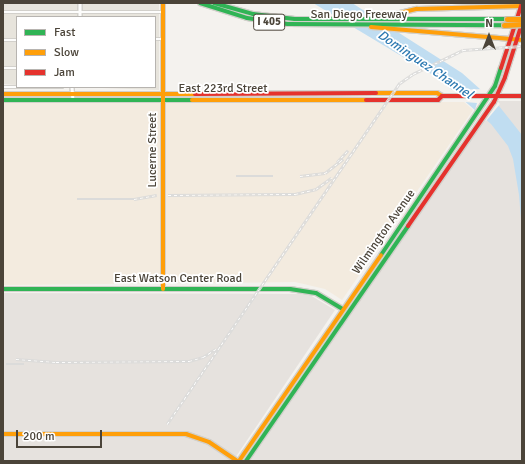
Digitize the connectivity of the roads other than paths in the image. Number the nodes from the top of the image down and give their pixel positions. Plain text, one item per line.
1 (80, 3) edge
2 (163, 3) edge
3 (200, 3) edge
4 (208, 3) edge
5 (214, 3) edge
6 (222, 3) edge
7 (521, 4) edge
8 (3, 12) edge
9 (80, 12) junction
10 (163, 12) junction
11 (80, 16) edge
12 (332, 19) junction
13 (389, 19) junction
14 (506, 20) junction
15 (522, 21) edge
16 (356, 24) junction
17 (156, 39) edge
18 (163, 39) junction
19 (3, 40) edge
20 (16, 40) edge
21 (510, 40) junction
22 (519, 40) edge
23 (504, 60) junction
24 (510, 62) junction
25 (3, 68) edge
26 (16, 68) edge
27 (3, 87) edge
28 (16, 87) edge
29 (72, 88) edge
30 (3, 94) edge
31 (73, 94) junction
32 (163, 94) junction
33 (442, 96) junction
34 (498, 96) junction
35 (522, 96) edge
36 (488, 97) junction
37 (3, 100) edge
38 (73, 100) junction
39 (163, 100) junction
40 (413, 213) junction
41 (3, 289) edge
42 (163, 289) junction
43 (345, 310) junction
44 (3, 434) edge
45 (238, 461) edge
46 (246, 461) edge

1 - 9 street
2 - 10 main road, Lucerne Street
3 - 16 main road, San Diego Freeway / I 405
4 - 12 main road
5 - 12 main road
6 - 12 main road, San Diego Freeway / I 405
7 - 13 main road
7 - 21 main road, Wilmington Avenue
8 - 9 street
9 - 10 street
9 - 11 street
10 - 18 main road, Lucerne Street
12 - 13 main road, San Diego Freeway / I 405
12 - 13 main road
13 - 14 main road, San Diego Freeway / I 405
13 - 14 main road
14 - 15 main road, San Diego Freeway / I 405, bridge
14 - 15 main road, San Diego Freeway / I 405, bridge
14 - 16 main road, San Diego Freeway / I 405
15 - 22 main road, Wilmington Avenue
16 - 21 main road
17 - 18 street
18 - 32 main road, Lucerne Street
19 - 20 street
21 - 22 main road
21 - 23 main road, Wilmington Avenue
22 - 24 main road, Wilmington Avenue
23 - 24 main road
23 - 36 main road, Wilmington Avenue
24 - 34 main road, Wilmington Avenue
25 - 26 street
27 - 28 street
29 - 31 street
30 - 31 main road, East 223rd Street
31 - 32 main road, East 223rd Street
31 - 38 street
32 - 33 main road, East 223rd Street
32 - 39 main road, Lucerne Street
33 - 36 main road, East 223rd Street
33 - 39 main road, East 223rd Street
34 - 35 main road
34 - 36 main road, East 223rd Street
34 - 40 main road, Wilmington Avenue
36 - 40 main road, Wilmington Avenue
37 - 38 main road, East 223rd Street
38 - 39 main road, East 223rd Street
39 - 42 main road, Lucerne Street
40 - 43 main road, Wilmington Avenue
41 - 42 main road, East Watson Center Road
42 - 43 main road, East Watson Center Road
43 - 45 main road, Wilmington Avenue
43 - 46 main road, Wilmington Avenue
44 - 45 main road

